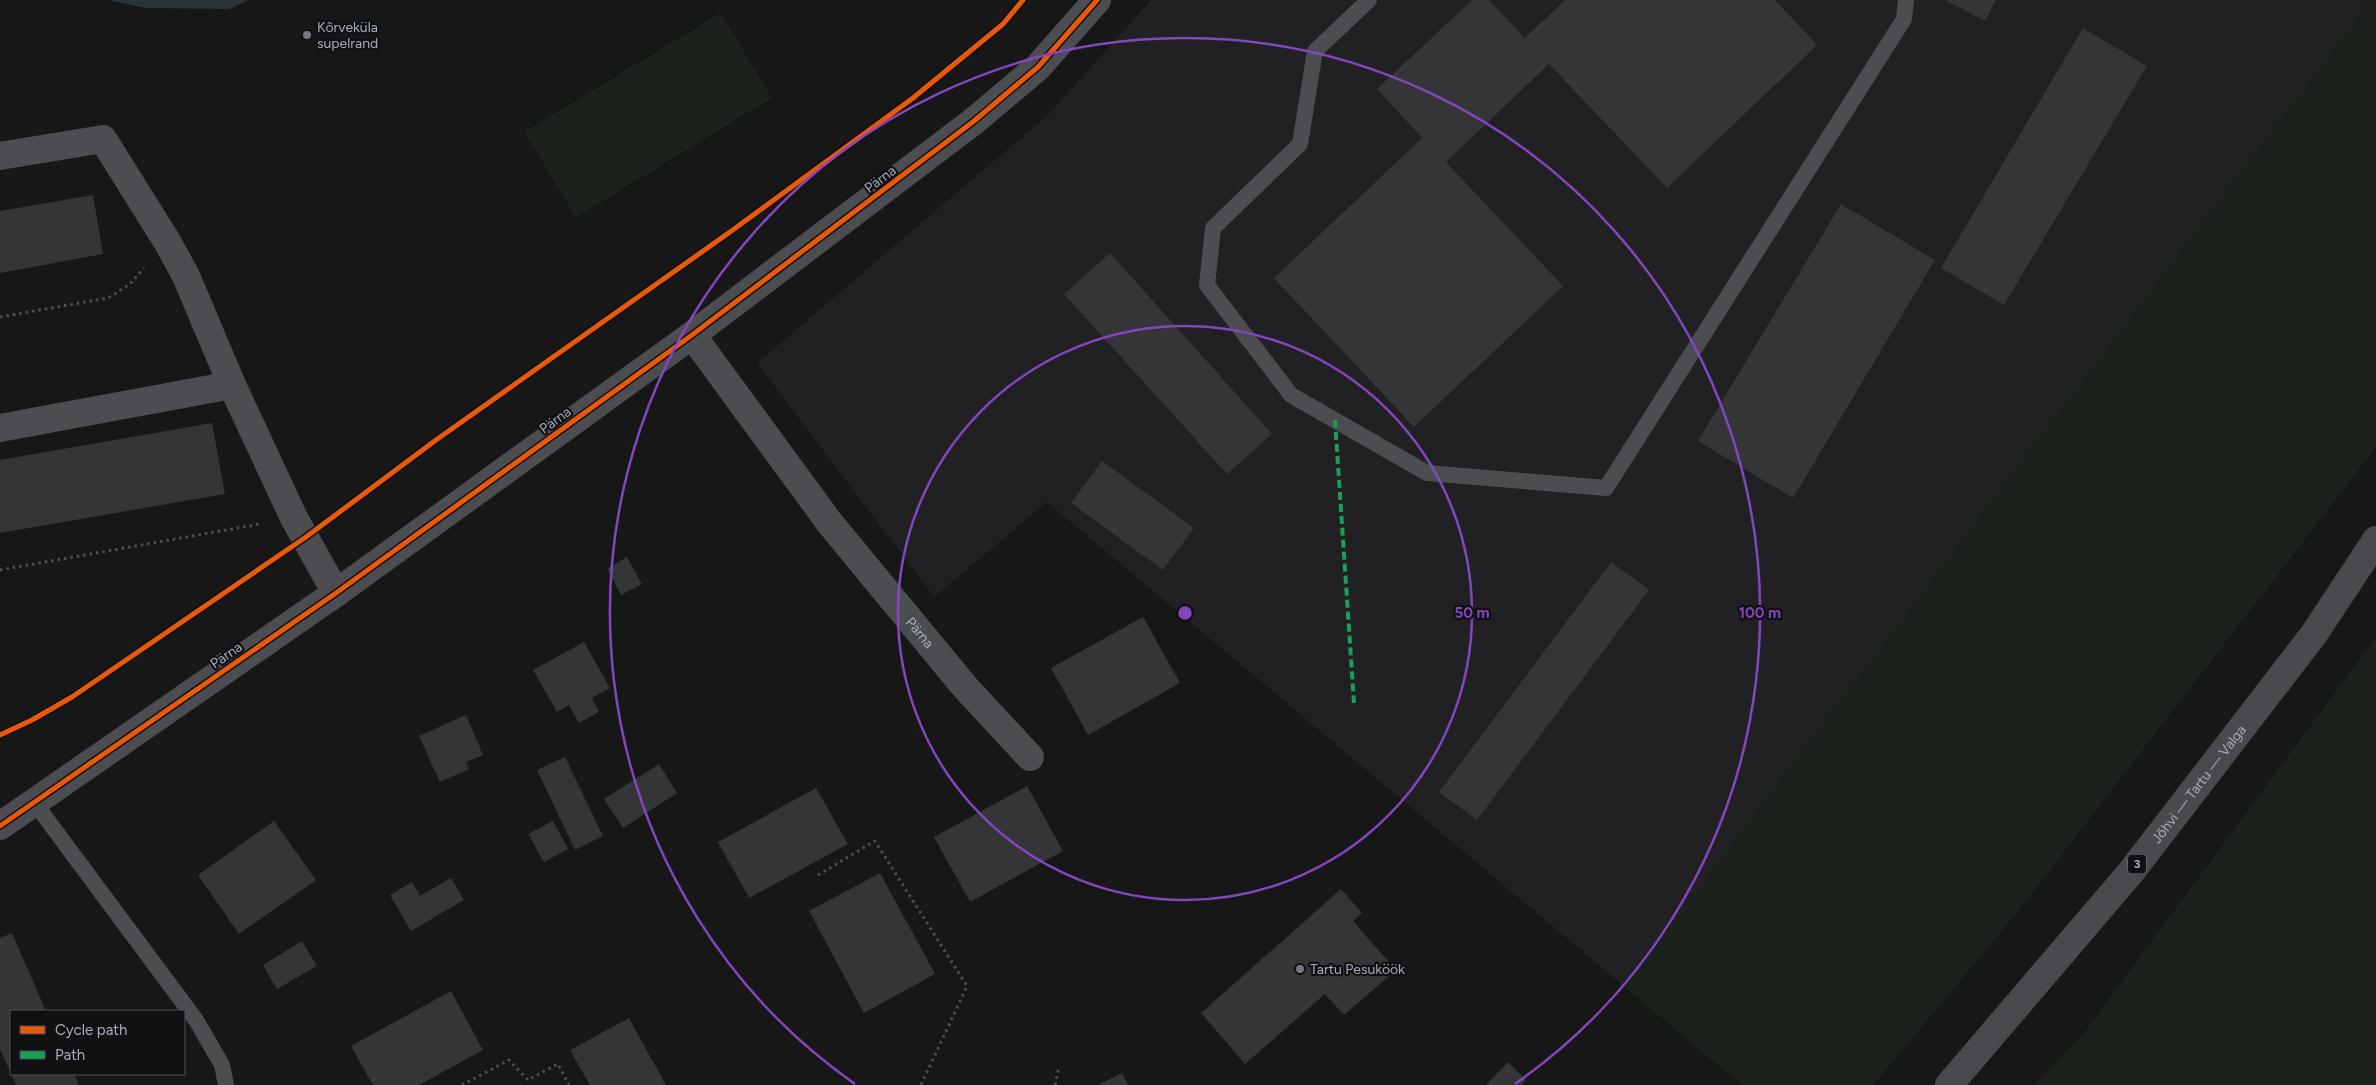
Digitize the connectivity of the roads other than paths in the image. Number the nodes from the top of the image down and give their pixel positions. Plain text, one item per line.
1 (1097, 0) edge
2 (1369, 0) edge
3 (1906, 0) edge
4 (0, 156) edge
5 (692, 335) junction
6 (232, 385) junction
7 (0, 428) edge
8 (2376, 540) edge
9 (336, 592) junction
10 (1030, 757) dead end
11 (34, 802) junction
12 (0, 826) edge
13 (226, 1085) edge
14 (1949, 1085) edge

1 - 5 street, Pärna
2 - 3 lane
4 - 6 street
5 - 9 street, Pärna
5 - 10 street, Pärna
6 - 7 street
6 - 9 street
8 - 14 highway, Jõhvi — Tartu — Valga / 3
9 - 11 street, Pärna
11 - 12 street, Pärna
11 - 13 lane

